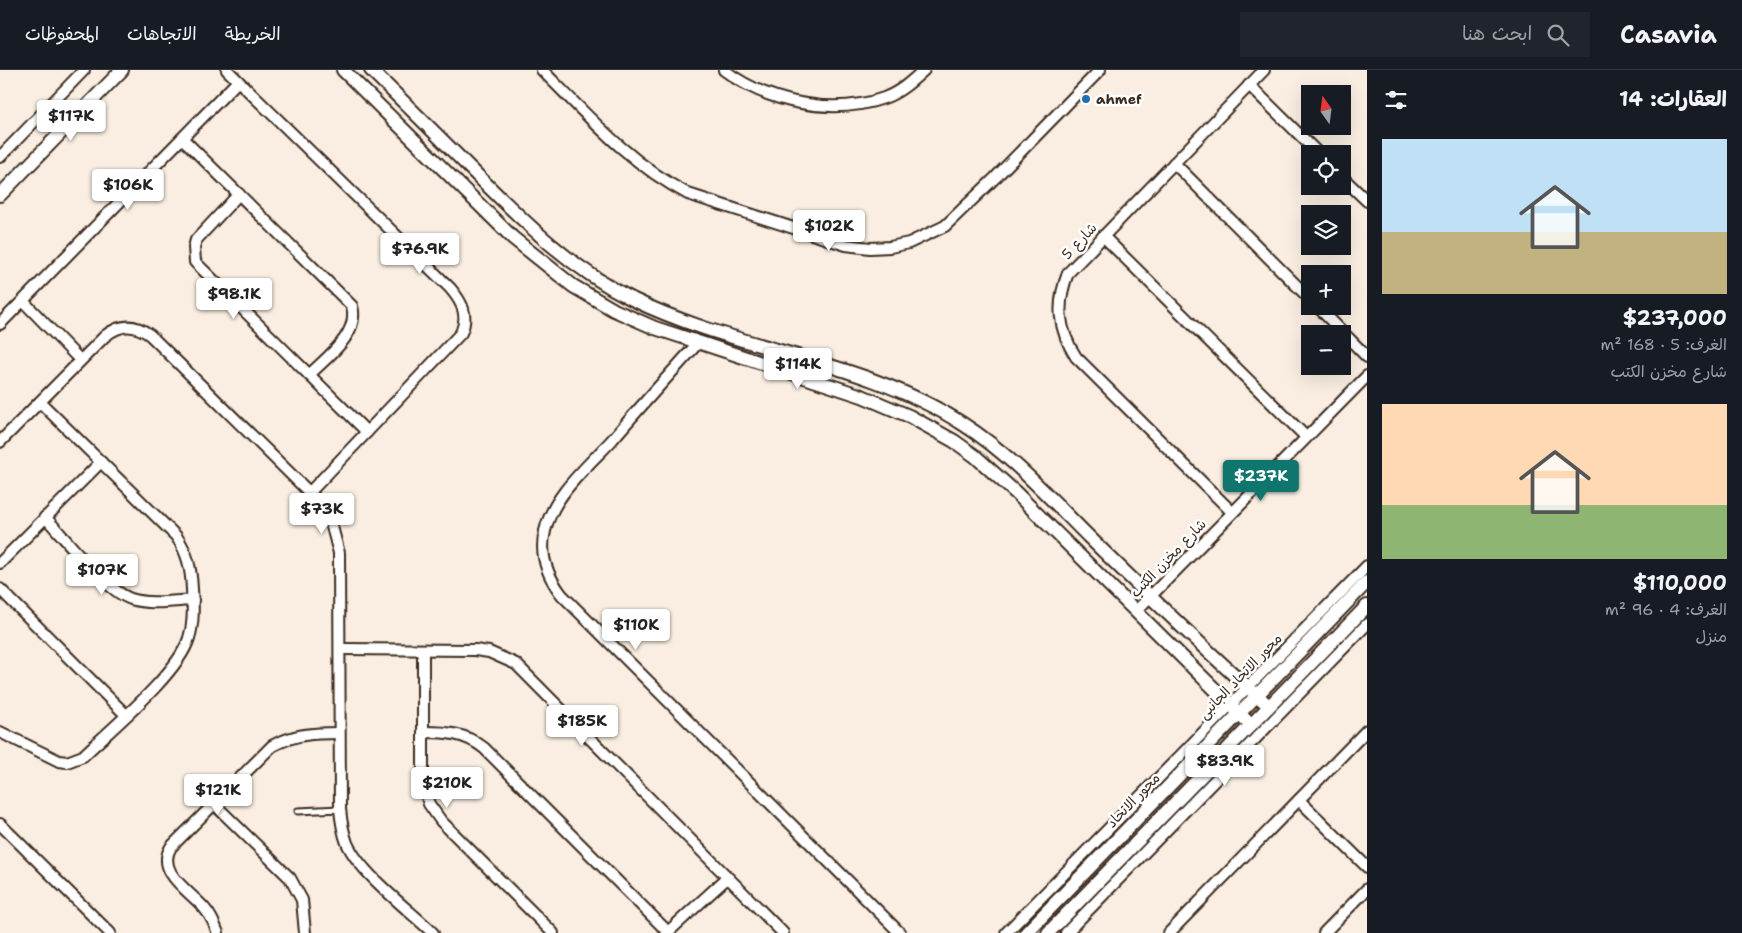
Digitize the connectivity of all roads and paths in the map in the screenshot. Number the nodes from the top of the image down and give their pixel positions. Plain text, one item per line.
1 (84, 70) edge
2 (122, 70) edge
3 (227, 70) edge
4 (344, 70) edge
5 (371, 70) edge
6 (542, 70) edge
7 (724, 70) edge
8 (924, 70) edge
9 (1100, 70) edge
10 (1264, 70) edge
11 (238, 81) junction
12 (1249, 85) junction
13 (182, 138) junction
14 (1310, 145) edge
15 (0, 157) edge
16 (1174, 163) junction
17 (1351, 186) edge
18 (239, 194) junction
19 (0, 195) edge
20 (1367, 201) edge
21 (1103, 236) junction
22 (1301, 291) edge
23 (22, 302) junction
24 (1326, 315) edge
25 (0, 324) edge
26 (698, 343) junction
27 (1367, 356) edge
28 (80, 360) junction
29 (309, 375) junction
30 (1367, 376) edge
31 (40, 402) junction
32 (368, 432) junction
33 (1306, 437) junction
34 (0, 442) edge
35 (101, 462) junction
36 (310, 492) junction
37 (1232, 512) junction
38 (45, 517) junction
39 (0, 563) edge
40 (1367, 566) edge
41 (1367, 582) edge
42 (0, 589) edge
43 (1150, 596) junction
44 (193, 600) junction
45 (1367, 606) edge
46 (1136, 610) junction
47 (1367, 624) edge
48 (340, 649) junction
49 (423, 650) junction
50 (1252, 691) junction
51 (1269, 706) junction
52 (1235, 708) junction
53 (125, 714) junction
54 (1251, 725) junction
55 (1367, 730) edge
56 (0, 732) edge
57 (423, 732) junction
58 (339, 733) junction
59 (1299, 800) junction
60 (213, 803) junction
61 (340, 808) junction
62 (298, 811) dead end
63 (0, 824) edge
64 (1367, 867) edge
65 (727, 878) junction
66 (1367, 890) edge
67 (110, 933) edge
68 (218, 933) edge
69 (305, 933) edge
70 (432, 933) edge
71 (553, 933) edge
72 (669, 933) edge
73 (783, 933) edge
74 (900, 933) edge
75 (1006, 933) edge
76 (1026, 933) edge
77 (1048, 933) edge
78 (1066, 933) edge
79 (1169, 933) edge
80 (1324, 933) edge

1 - 15 street
2 - 19 street
3 - 11 street
4 - 26 street
5 - 43 street
6 - 9 street
7 - 8 street
10 - 12 street, شارع 5
11 - 13 street
11 - 32 street
12 - 14 street
12 - 16 street, شارع 5
13 - 18 street
13 - 23 street
16 - 21 street, شارع 5
16 - 22 street
17 - 20 street
18 - 29 street
18 - 29 street
21 - 33 street
21 - 37 street, شارع 5
23 - 25 street
23 - 28 street
24 - 27 street
26 - 46 street
26 - 74 street
28 - 31 street
28 - 36 street
29 - 32 street
30 - 33 street, شارع مخزن الكتب
31 - 34 street
31 - 35 street
32 - 36 street
33 - 37 street, شارع مخزن الكتب
35 - 38 street
35 - 44 street
36 - 48 street
37 - 43 street, شارع مخزن الكتب
38 - 39 street
38 - 44 street
40 - 50 street, محور الاتحاد الجانبى
41 - 50 street, محور الاتحاد
42 - 53 street
43 - 46 street, شارع مخزن الكتب
43 - 50 street
44 - 53 street
45 - 51 street
46 - 52 street
47 - 78 street
48 - 49 street
48 - 58 street
49 - 57 street
49 - 65 street
50 - 51 street
50 - 52 street, محور الاتحاد
51 - 54 street
52 - 54 street
52 - 75 street, محور الاتحاد الجانبى
52 - 76 street, محور الاتحاد
53 - 56 street
54 - 77 street
55 - 59 street
57 - 71 street
57 - 72 street
58 - 60 street
58 - 61 street
59 - 64 street
59 - 79 street
60 - 68 street
60 - 69 street
61 - 62 lane
61 - 70 street
63 - 67 street
65 - 72 street
65 - 73 street
66 - 80 street

